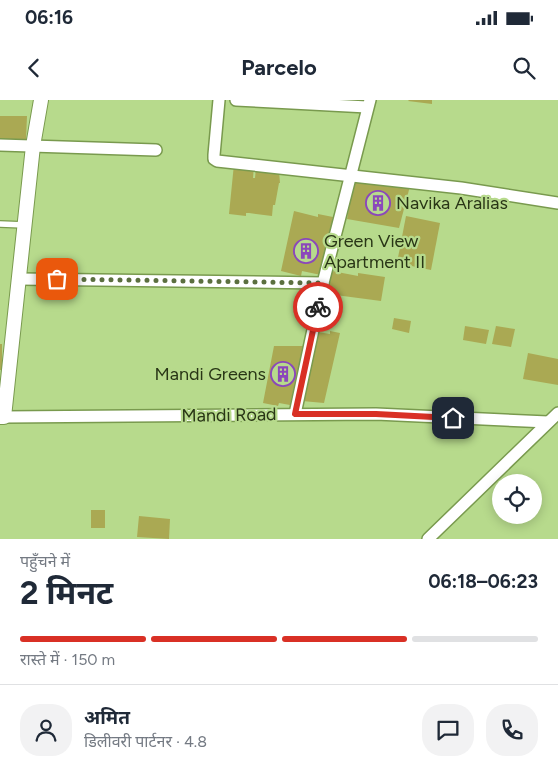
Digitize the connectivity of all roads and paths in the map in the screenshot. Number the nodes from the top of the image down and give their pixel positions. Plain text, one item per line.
1 (41, 100) edge
2 (219, 100) edge
3 (236, 100) edge
4 (368, 103) edge
5 (0, 145) edge
6 (33, 146) junction
7 (156, 150) dead end
8 (350, 176) junction
9 (558, 203) edge
10 (0, 224) edge
11 (25, 225) junction
12 (19, 279) junction
13 (323, 283) junction
14 (295, 414) junction
15 (558, 414) edge
16 (2, 417) edge
17 (548, 422) junction
18 (428, 539) edge

1 - 6 street
2 - 8 street
3 - 4 street
4 - 8 street
5 - 6 street
6 - 7 street
6 - 11 street
8 - 9 street
8 - 13 street
10 - 11 lane
11 - 12 street
12 - 13 street
12 - 16 street
13 - 14 street
14 - 16 street, Mandi Road
14 - 17 street, Mandi Road
15 - 17 street
17 - 18 street

